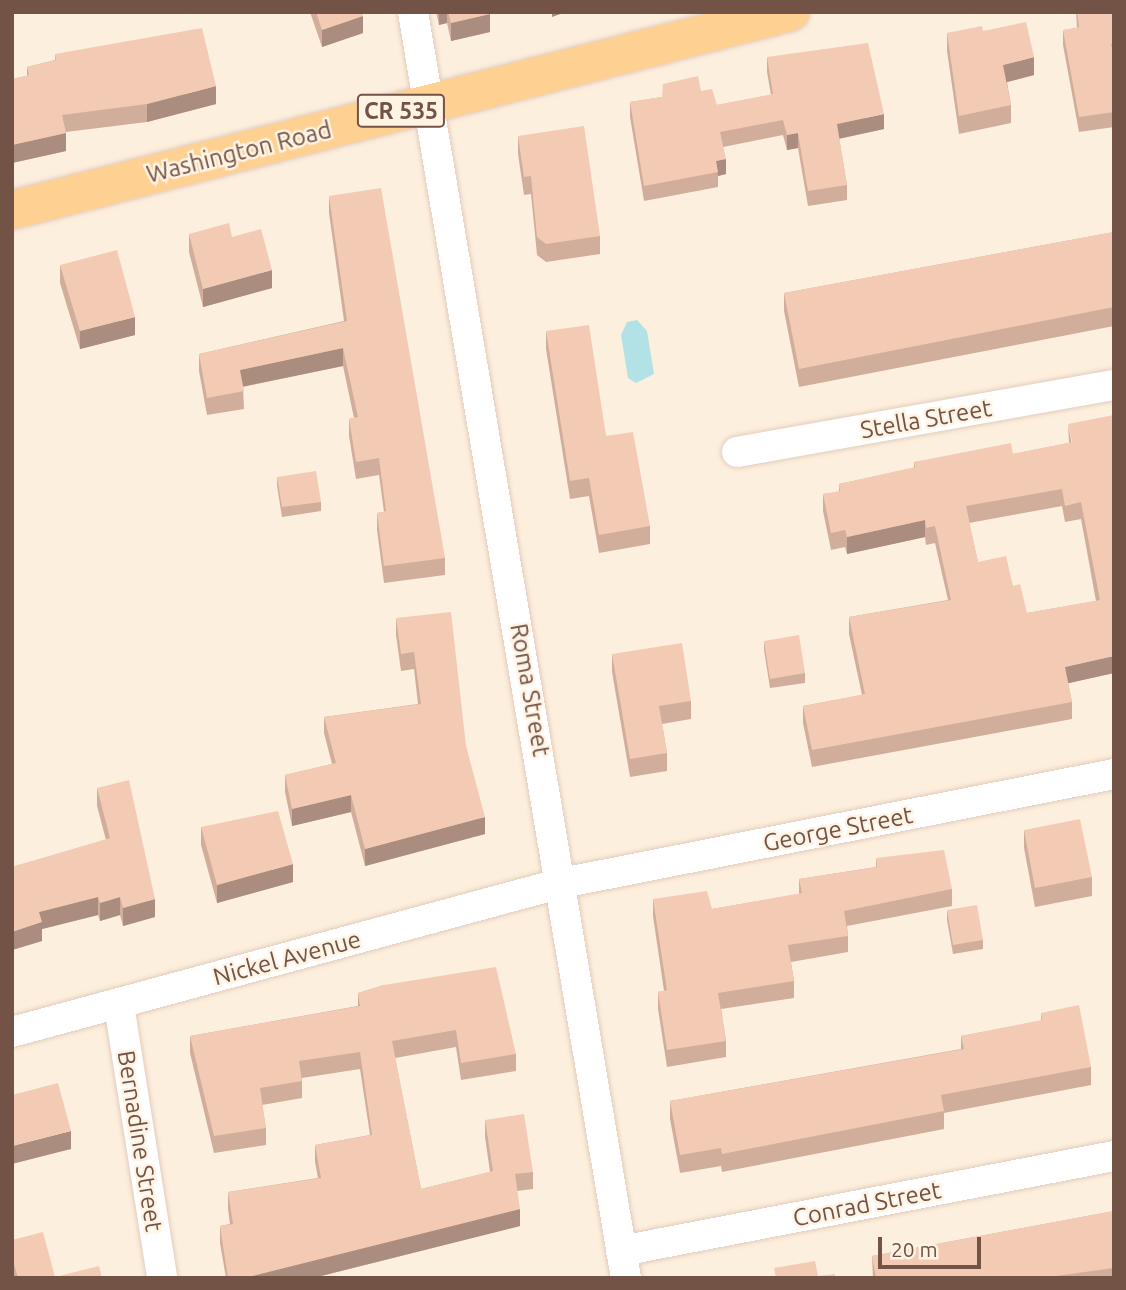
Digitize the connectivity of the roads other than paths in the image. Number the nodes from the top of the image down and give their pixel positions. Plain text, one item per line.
1 (413, 12) edge
2 (790, 12) edge
3 (740, 18) edge
4 (431, 104) junction
5 (12, 209) edge
6 (1114, 385) edge
7 (737, 452) dead end
8 (1114, 774) edge
9 (562, 883) junction
10 (119, 1004) junction
11 (12, 1032) edge
12 (1114, 1156) edge
13 (623, 1265) edge
14 (162, 1278) edge

1 - 4 street, Roma Street
2 - 3 main road, Washington Road / CR 535
3 - 4 main road, Washington Road / CR 535
4 - 5 main road, Washington Road / CR 535
4 - 9 street, Roma Street
6 - 7 street, Stella Street
8 - 9 street, George Street
9 - 10 street, Nickel Avenue
9 - 13 street, Roma Street
10 - 11 street, Nickel Avenue
10 - 14 street, Bernadine Street
12 - 13 street, Conrad Street

